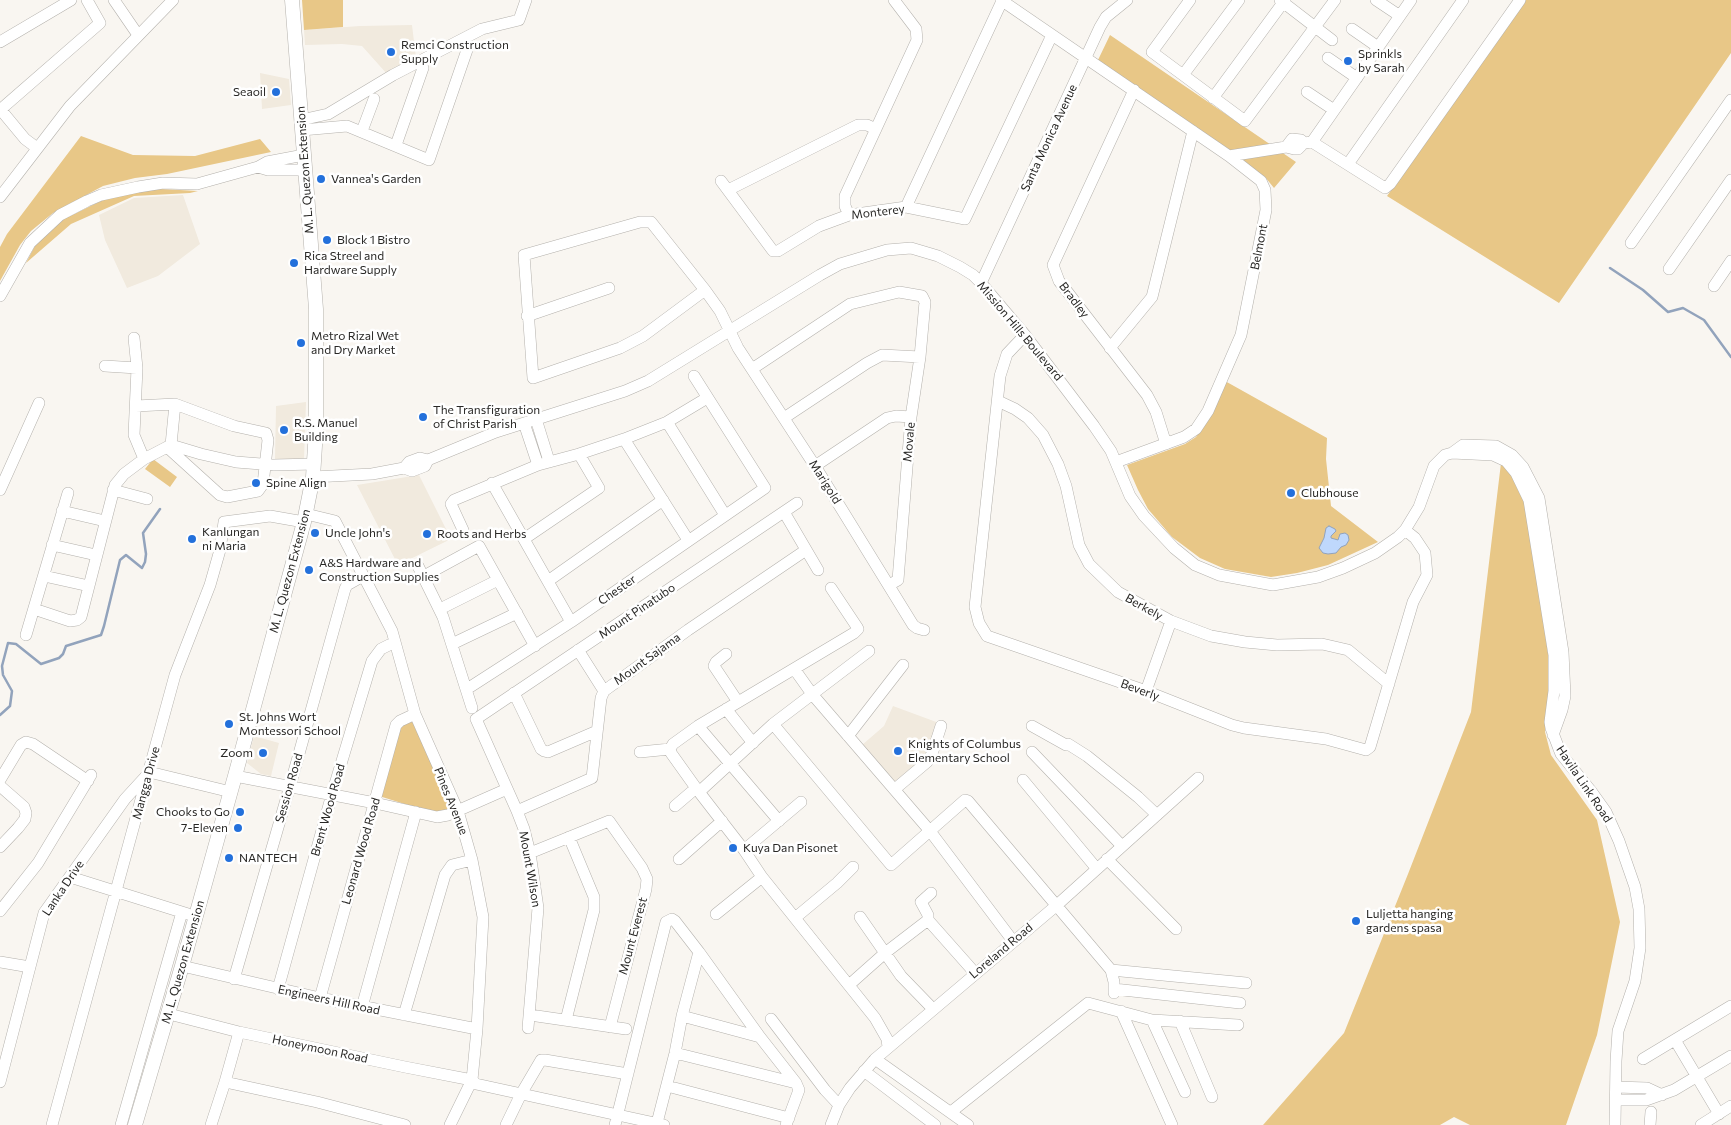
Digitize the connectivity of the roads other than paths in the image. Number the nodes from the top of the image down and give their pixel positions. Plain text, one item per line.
1 (71, 0) edge
2 (87, 0) edge
3 (114, 0) edge
4 (173, 0) edge
5 (292, 0) edge
6 (526, 0) edge
7 (894, 0) edge
8 (1002, 0) edge
9 (1127, 0) edge
10 (1190, 0) edge
11 (1239, 0) edge
12 (1334, 0) edge
13 (1376, 0) edge
14 (1411, 0) edge
15 (1463, 0) edge
16 (1520, 0) edge
17 (1283, 1) edge
18 (1400, 16) junction
19 (1315, 27) junction
20 (1352, 29) dead end
21 (138, 35) junction
22 (1052, 35) junction
23 (1332, 40) dead end
24 (0, 42) edge
25 (1378, 47) junction
26 (467, 50) dead end
27 (1086, 58) junction
28 (1328, 58) dead end
29 (423, 68) dead end
30 (1183, 75) junction
31 (1357, 78) junction
32 (1134, 90) junction
33 (1307, 92) dead end
34 (1213, 98) junction
35 (374, 99) dead end
36 (1731, 100) edge
37 (0, 110) edge
38 (1334, 110) junction
39 (302, 125) junction
40 (876, 129) junction
41 (362, 131) junction
42 (1193, 131) junction
43 (1308, 142) junction
44 (396, 146) junction
45 (37, 148) junction
46 (304, 155) junction
47 (1229, 156) junction
48 (1348, 164) junction
49 (258, 167) junction
50 (305, 170) junction
51 (1731, 180) edge
52 (1, 193) edge
53 (906, 206) junction
54 (849, 214) junction
55 (1631, 243) dead end
56 (1731, 262) edge
57 (1669, 269) dead end
58 (981, 283) junction
59 (1714, 286) dead end
60 (609, 288) dead end
61 (705, 290) junction
62 (0, 296) edge
63 (527, 316) junction
64 (729, 331) junction
65 (1025, 335) junction
66 (134, 338) dead end
67 (1110, 348) junction
68 (920, 356) junction
69 (106, 366) dead end
70 (137, 368) junction
71 (752, 369) junction
72 (694, 376) dead end
73 (707, 398) junction
74 (998, 401) junction
75 (39, 403) dead end
76 (175, 404) junction
77 (136, 406) junction
78 (911, 417) junction
79 (784, 418) junction
80 (536, 419) junction
81 (524, 422) junction
82 (667, 422) junction
83 (624, 439) junction
84 (1166, 444) junction
85 (169, 446) junction
86 (579, 454) junction
87 (144, 459) junction
88 (549, 461) junction
89 (1116, 462) junction
90 (266, 464) junction
91 (538, 465) junction
92 (815, 466) junction
93 (314, 471) junction
94 (492, 484) junction
95 (0, 490) edge
96 (113, 490) junction
97 (68, 492) dead end
98 (147, 499) dead end
99 (663, 500) junction
100 (797, 503) dead end
101 (62, 511) junction
102 (784, 512) junction
103 (725, 516) junction
104 (305, 518) junction
105 (105, 521) junction
106 (463, 530) dead end
107 (1405, 530) junction
108 (524, 539) junction
109 (688, 540) junction
110 (52, 545) junction
111 (806, 550) junction
112 (96, 556) junction
113 (818, 570) dead end
114 (44, 576) junction
115 (363, 576) junction
116 (498, 580) junction
117 (548, 581) junction
118 (889, 585) junction
119 (89, 586) junction
120 (831, 588) dead end
121 (34, 609) junction
122 (440, 609) junction
123 (517, 612) junction
124 (1171, 621) junction
125 (571, 622) junction
126 (924, 630) dead end
127 (26, 635) dead end
128 (395, 642) junction
129 (452, 644) junction
130 (535, 646) junction
131 (578, 650) junction
132 (869, 651) dead end
133 (726, 654) dead end
134 (904, 665) dead end
135 (795, 670) junction
136 (1389, 684) junction
137 (467, 689) junction
138 (604, 690) junction
139 (1146, 691) junction
140 (514, 693) junction
141 (812, 694) junction
142 (738, 702) junction
143 (726, 709) junction
144 (474, 713) junction
145 (415, 714) junction
146 (774, 724) junction
147 (698, 726) junction
148 (941, 726) dead end
149 (1032, 726) dead end
150 (597, 731) junction
151 (848, 736) junction
152 (752, 743) junction
153 (670, 749) junction
154 (640, 752) dead end
155 (1032, 752) dead end
156 (730, 764) junction
157 (149, 772) junction
158 (235, 776) junction
159 (1198, 778) dead end
160 (0, 780) edge
161 (1023, 780) dead end
162 (0, 786) edge
163 (290, 786) junction
164 (507, 789) junction
165 (895, 789) junction
166 (698, 790) junction
167 (231, 792) junction
168 (332, 794) junction
169 (801, 802) dead end
170 (375, 803) junction
171 (675, 806) dead end
172 (458, 811) junction
173 (517, 811) junction
174 (416, 812) junction
175 (1157, 815) junction
176 (722, 821) junction
177 (779, 821) junction
178 (930, 831) junction
179 (569, 837) junction
180 (1122, 846) junction
181 (0, 847) edge
182 (744, 850) junction
183 (530, 853) junction
184 (679, 859) dead end
185 (472, 860) junction
186 (1108, 860) junction
187 (853, 866) dead end
188 (1097, 869) junction
189 (70, 877) junction
190 (762, 877) junction
191 (115, 891) junction
192 (931, 892) dead end
193 (1057, 905) junction
194 (0, 911) edge
195 (182, 912) junction
196 (716, 914) dead end
197 (196, 917) junction
198 (860, 917) dead end
199 (795, 918) junction
200 (928, 920) junction
201 (1176, 929) dead end
202 (1013, 941) junction
203 (699, 952) junction
204 (885, 953) junction
205 (0, 962) edge
206 (182, 966) junction
207 (30, 967) junction
208 (1112, 970) junction
209 (975, 973) junction
210 (234, 978) junction
211 (1246, 983) dead end
212 (849, 985) junction
213 (278, 989) junction
214 (320, 998) junction
215 (1240, 1003) dead end
216 (1731, 1006) edge
217 (362, 1007) junction
218 (933, 1009) junction
219 (1121, 1011) junction
220 (169, 1014) junction
221 (404, 1015) junction
222 (530, 1015) junction
223 (682, 1016) junction
224 (566, 1020) junction
225 (771, 1020) dead end
226 (1152, 1020) junction
227 (1180, 1021) junction
228 (610, 1026) junction
229 (1238, 1026) dead end
230 (528, 1028) dead end
231 (626, 1029) dead end
232 (477, 1030) junction
233 (239, 1032) junction
234 (760, 1037) junction
235 (1675, 1040) junction
236 (888, 1047) junction
237 (675, 1053) junction
238 (1731, 1056) edge
239 (875, 1059) junction
240 (1643, 1059) dead end
241 (864, 1071) junction
242 (628, 1074) junction
243 (1698, 1077) junction
244 (472, 1080) junction
245 (0, 1082) edge
246 (225, 1082) junction
247 (796, 1083) junction
248 (667, 1086) junction
249 (1616, 1087) junction
250 (1186, 1092) dead end
251 (521, 1094) junction
252 (1662, 1095) junction
253 (1212, 1097) dead end
254 (1616, 1100) junction
255 (838, 1105) junction
256 (1731, 1106) edge
257 (951, 1112) junction
258 (1651, 1112) dead end
259 (1719, 1114) junction
260 (616, 1120) edge
261 (787, 1122) edge
262 (660, 1124) edge
263 (52, 1125) edge
264 (121, 1125) edge
265 (135, 1125) edge
266 (211, 1125) edge
267 (402, 1125) edge
268 (450, 1125) edge
269 (506, 1125) edge
270 (831, 1125) edge
271 (934, 1125) edge
272 (968, 1125) edge
273 (1172, 1125) edge
274 (1615, 1125) edge
275 (1650, 1125) edge
276 (1701, 1125) edge

1 - 24 street
2 - 37 street
3 - 21 street
4 - 21 street
5 - 39 main road, M. L. Quezon Extension
6 - 39 street
7 - 40 street
8 - 22 street, Belmont
8 - 53 street
9 - 27 street, Santa Monica Avenue
10 - 30 street
11 - 30 street
12 - 19 street
13 - 18 street
14 - 18 street
15 - 48 street
16 - 48 street
17 - 19 street
17 - 34 street
18 - 25 street
19 - 23 street
19 - 34 street
20 - 25 street
21 - 45 street
22 - 27 street, Belmont
22 - 53 street, Monterey
25 - 31 street
26 - 44 street
27 - 32 street, Belmont
27 - 58 street, Santa Monica Avenue
28 - 31 street
29 - 44 street
30 - 34 street
31 - 38 street
32 - 42 street, Belmont
32 - 67 street, Bradley
33 - 38 street
35 - 41 street
36 - 55 street
37 - 45 street
38 - 43 street
39 - 41 street
39 - 46 main road, M. L. Quezon Extension
40 - 54 street
40 - 54 street, Monterey
41 - 44 street
42 - 47 street, Belmont
42 - 67 street
43 - 47 street
43 - 48 street
45 - 52 street
46 - 49 street
46 - 50 main road, M. L. Quezon Extension
47 - 84 street, Belmont
49 - 50 street
49 - 62 street
50 - 93 main road, M. L. Quezon Extension
51 - 57 street
53 - 54 street, Monterey
56 - 59 street
58 - 64 street, Mission Hills Boulevard
58 - 65 street, Mission Hills Boulevard
60 - 63 street
61 - 63 street
61 - 63 street, Marigold
61 - 64 street, Marigold
64 - 71 street, Marigold
64 - 80 street, Mission Hills Boulevard
65 - 74 street, Beverly
65 - 89 street, Mission Hills Boulevard
66 - 70 street
67 - 84 street, Bradley
68 - 71 street, Movale
68 - 78 street, Movale
68 - 79 street
69 - 70 street
70 - 77 street
71 - 79 street, Marigold
72 - 73 street
73 - 82 street
73 - 103 street, Chester
74 - 124 street, Berkely
74 - 139 street, Beverly
75 - 95 street
76 - 77 street
76 - 85 street
76 - 90 street
77 - 87 street
78 - 92 street
78 - 118 street, Movale
79 - 92 street, Marigold
80 - 81 street, Mission Hills Boulevard
80 - 88 street
81 - 91 street
81 - 93 street, Mission Hills Boulevard
82 - 83 street
82 - 103 street
83 - 86 street
83 - 99 street
84 - 89 street, Belmont
85 - 87 street
85 - 90 street, Mission Hills Boulevard
85 - 90 street
86 - 88 street
86 - 108 street
87 - 96 street
88 - 91 street
89 - 107 street, Mission Hills Boulevard
90 - 93 street, Mission Hills Boulevard
91 - 94 street
92 - 118 street, Marigold
93 - 104 main road, M. L. Quezon Extension
94 - 106 street
94 - 108 street
96 - 98 street
96 - 105 street
97 - 101 street
99 - 109 street
99 - 117 street
100 - 102 street, Mount Pinatubo
101 - 105 street
101 - 110 street
102 - 111 street
102 - 131 street, Mount Pinatubo
103 - 109 street, Chester
104 - 115 street, Pines Avenue
104 - 157 street, Mangga Drive
104 - 158 main road, M. L. Quezon Extension
105 - 112 street
107 - 136 street, Beverly
107 - 249 street, Havila Link Road
108 - 117 street
109 - 125 street, Chester
110 - 112 street
110 - 114 street
111 - 113 street
111 - 138 street, Mount Sajama
112 - 119 street
114 - 119 street
114 - 121 street
115 - 128 street, Pines Avenue
115 - 163 street, Session Road
116 - 122 street
116 - 122 street, Mount Wilson
116 - 123 street
117 - 125 street
118 - 126 street, Marigold
119 - 121 street
120 - 135 street
121 - 127 street
122 - 129 street, Mount Wilson
123 - 129 street
123 - 130 street
124 - 136 street, Berkely
124 - 139 street
125 - 130 street, Chester
128 - 145 street, Pines Avenue
128 - 168 street, Brent Wood Road
129 - 137 street, Mount Wilson
130 - 137 street, Chester
131 - 138 street
131 - 140 street, Mount Pinatubo
132 - 141 street
133 - 142 street
134 - 151 street
135 - 141 street
135 - 142 street
136 - 139 street, Beverly
137 - 144 street, Mount Wilson
138 - 150 street, Mount Sajama
140 - 144 street, Mount Pinatubo
140 - 150 street
141 - 146 street
141 - 151 street
142 - 143 street
143 - 147 street
143 - 152 street
144 - 164 street, Mount Wilson
145 - 170 street, Leonard Wood Road
145 - 172 street, Pines Avenue
146 - 152 street
146 - 178 street
147 - 153 street
147 - 156 street
148 - 165 street
149 - 175 street
150 - 173 street, Mount Sajama
151 - 165 street
152 - 156 street
153 - 154 street
153 - 166 street
155 - 180 street
156 - 166 street
156 - 177 street
157 - 167 street
157 - 189 street, Lanka Drive
157 - 191 street, Mangga Drive
158 - 163 street
158 - 167 main road, M. L. Quezon Extension
159 - 175 street, Loreland Road
160 - 194 street
161 - 188 street
162 - 181 street
163 - 168 street
163 - 210 street, Session Road
164 - 172 street
164 - 173 street, Mount Wilson
165 - 178 street
166 - 171 street
166 - 176 street
167 - 197 main road, M. L. Quezon Extension
168 - 170 street
168 - 213 street, Brent Wood Road
169 - 177 street
170 - 174 street
170 - 214 street, Leonard Wood Road
172 - 174 street
172 - 185 street, Pines Avenue
173 - 183 street, Mount Wilson
174 - 217 street
175 - 180 street, Loreland Road
176 - 182 street
176 - 184 street
177 - 182 street
178 - 193 street
178 - 202 street
179 - 183 street, Mount Everest
179 - 224 street
179 - 228 street, Mount Everest
180 - 186 street, Loreland Road
182 - 190 street
183 - 222 street, Mount Wilson
185 - 221 street
185 - 232 street, Pines Avenue
186 - 188 street, Loreland Road
186 - 201 street
187 - 199 street
188 - 193 street, Loreland Road
189 - 191 street
189 - 207 street, Lanka Drive
190 - 196 street
190 - 199 street
191 - 195 street
191 - 263 street, Mangga Drive
192 - 200 street
193 - 202 street, Loreland Road
193 - 208 street
195 - 197 street
195 - 264 street
197 - 206 main road, M. L. Quezon Extension
198 - 204 street
199 - 212 street
200 - 204 street
200 - 209 street
202 - 209 street, Loreland Road
203 - 223 street
203 - 234 street
203 - 242 street
204 - 212 street
204 - 218 street
205 - 207 street
206 - 210 street, Engineers Hill Road
206 - 220 main road, M. L. Quezon Extension
207 - 245 street, Lanka Drive
208 - 211 street
208 - 215 street
209 - 218 street, Loreland Road
210 - 213 street, Engineers Hill Road
212 - 236 street
213 - 214 street, Engineers Hill Road
214 - 217 street, Engineers Hill Road
216 - 235 street
217 - 221 street, Engineers Hill Road
218 - 236 street, Loreland Road
219 - 226 street
219 - 257 street
219 - 273 street
220 - 233 street, Honeymoon Road
220 - 265 main road, M. L. Quezon Extension
221 - 232 street, Engineers Hill Road
222 - 224 street
222 - 230 street, Mount Wilson
223 - 234 street
223 - 237 street
224 - 228 street
225 - 255 street
226 - 227 street
226 - 250 street
227 - 229 street
227 - 253 street
228 - 231 street
232 - 244 street, Pines Avenue
233 - 244 street, Honeymoon Road
233 - 246 street
234 - 247 street
235 - 240 street
235 - 243 street
236 - 239 street, Loreland Road
237 - 247 street
237 - 248 street
238 - 243 street
239 - 241 street, Loreland Road
239 - 257 street
241 - 255 street, Loreland Road
241 - 271 street
242 - 251 street
242 - 260 street
243 - 252 street
243 - 259 street
244 - 251 street, Honeymoon Road
244 - 268 street, Pines Avenue
246 - 266 street
246 - 267 street
247 - 261 street
248 - 261 street
248 - 262 street
249 - 252 street
249 - 254 street, Havila Link Road
251 - 260 street, Honeymoon Road
251 - 269 street
252 - 254 street
254 - 274 street, Havila Link Road
255 - 270 street, Loreland Road
256 - 259 street
257 - 272 street
258 - 275 street
259 - 276 street
260 - 262 street, Honeymoon Road

